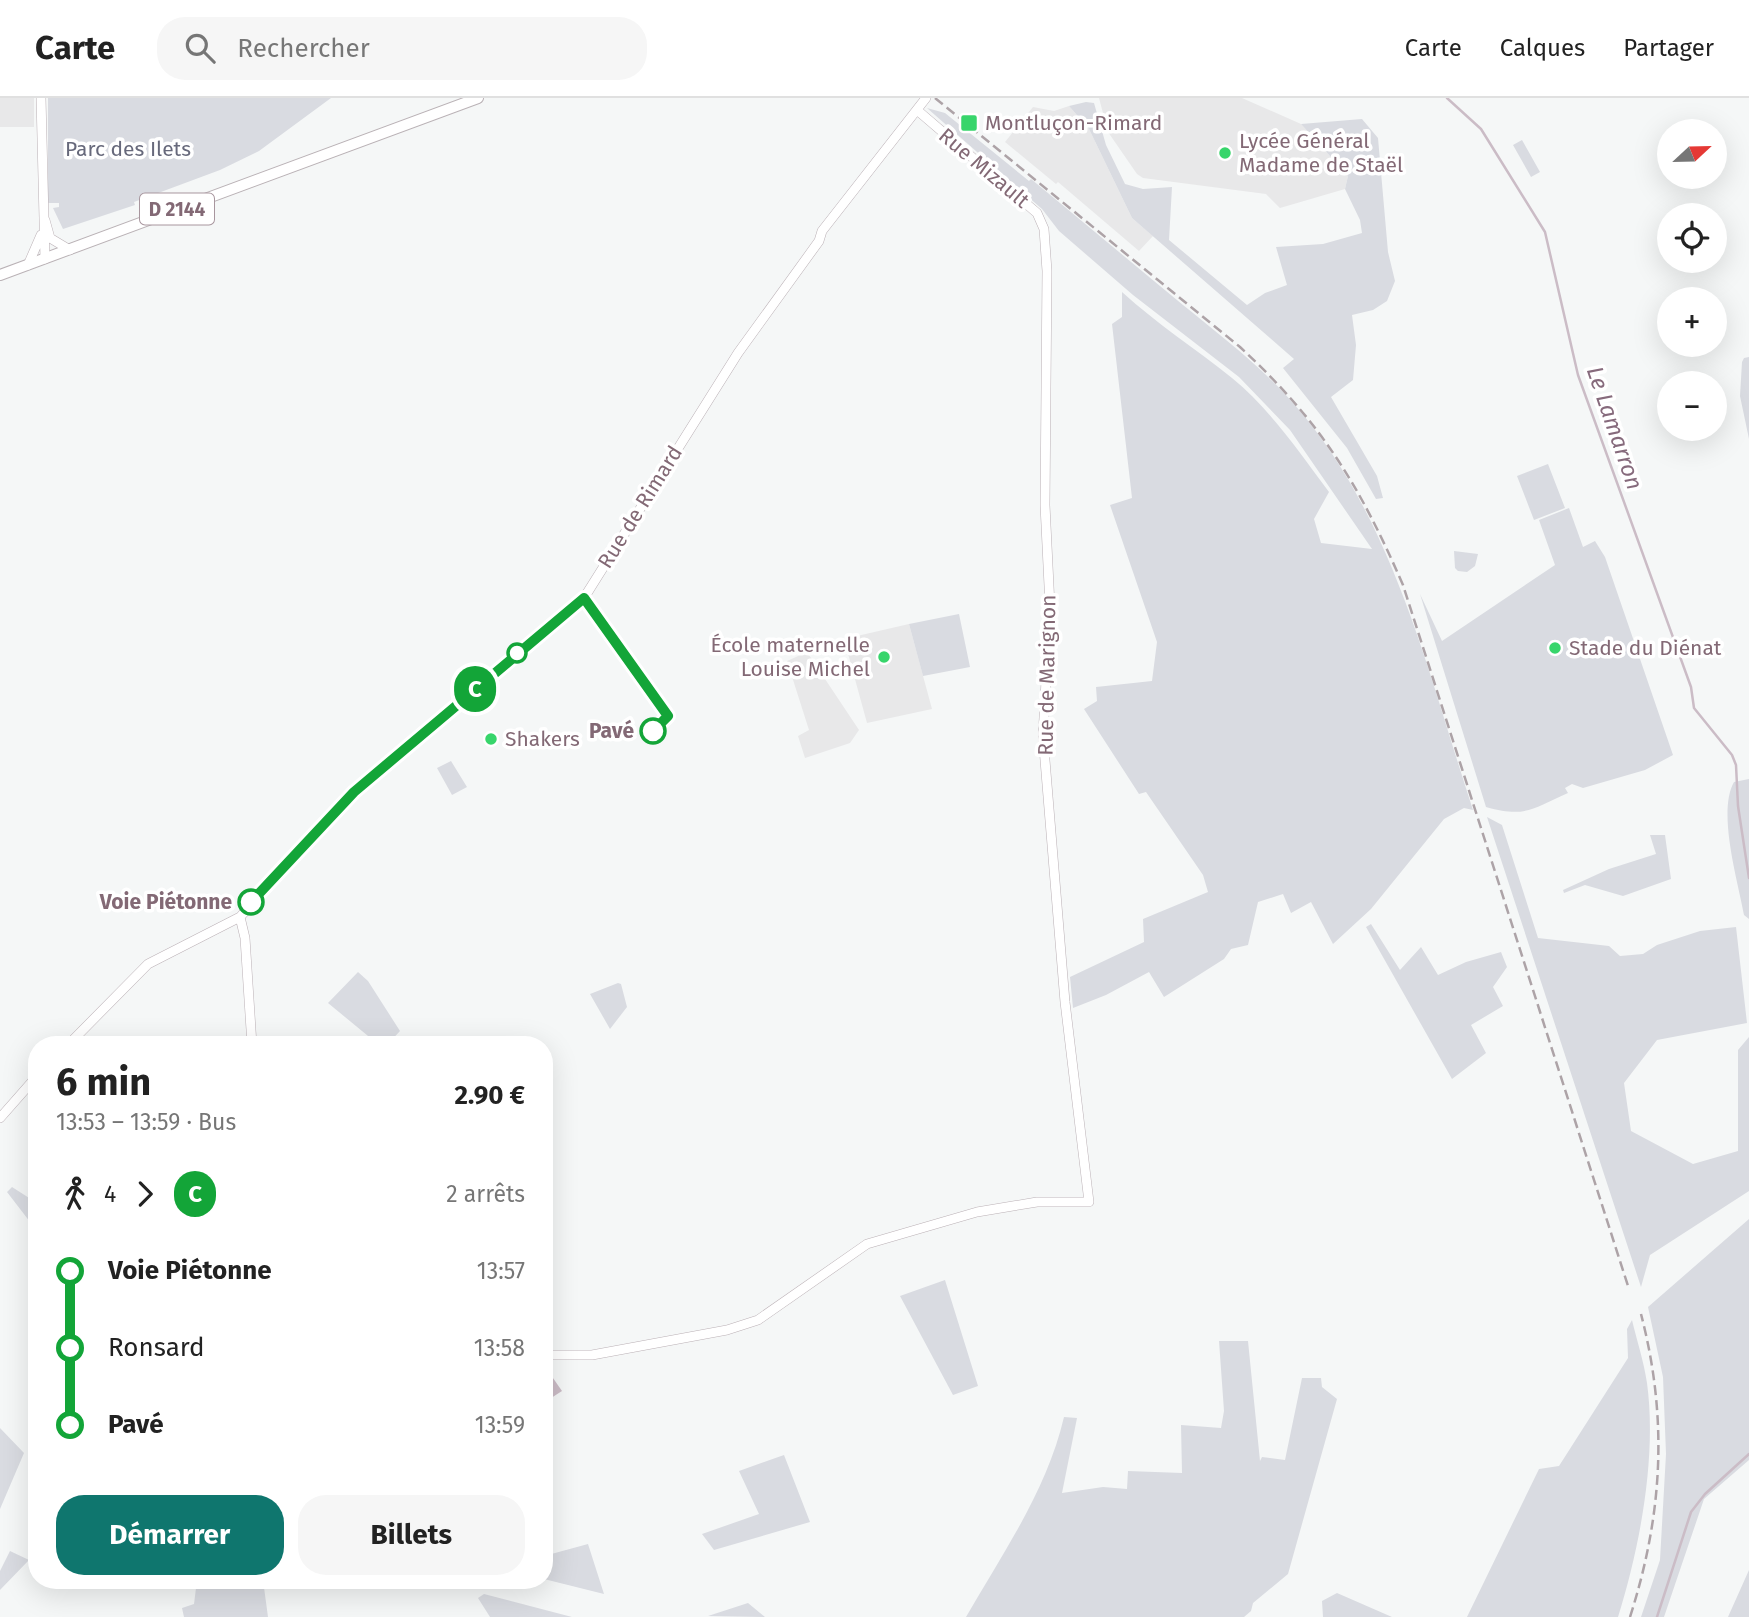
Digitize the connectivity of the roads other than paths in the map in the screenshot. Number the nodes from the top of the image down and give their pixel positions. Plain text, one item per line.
1 (41, 98) edge
2 (478, 98) edge
3 (921, 105) edge
4 (1044, 229) joint
5 (46, 236) junction
6 (70, 250) junction
7 (45, 259) junction
8 (28, 265) junction
9 (0, 275) edge
10 (240, 917) junction
11 (77, 1036) edge
12 (251, 1036) edge
13 (28, 1086) edge
14 (0, 1118) edge
15 (553, 1355) edge

1 - 5 street
2 - 6 main road, D 2144
3 - 4 street, Rue Mizault
3 - 10 street, Rue de Rimard
4 - 15 street, Rue de Marignon
5 - 6 street
5 - 7 street
5 - 8 street
6 - 7 main road, D 2144
7 - 8 main road, D 2144
8 - 9 main road, D 2144
10 - 11 street, Rue de Rimard
10 - 12 street
13 - 14 street

